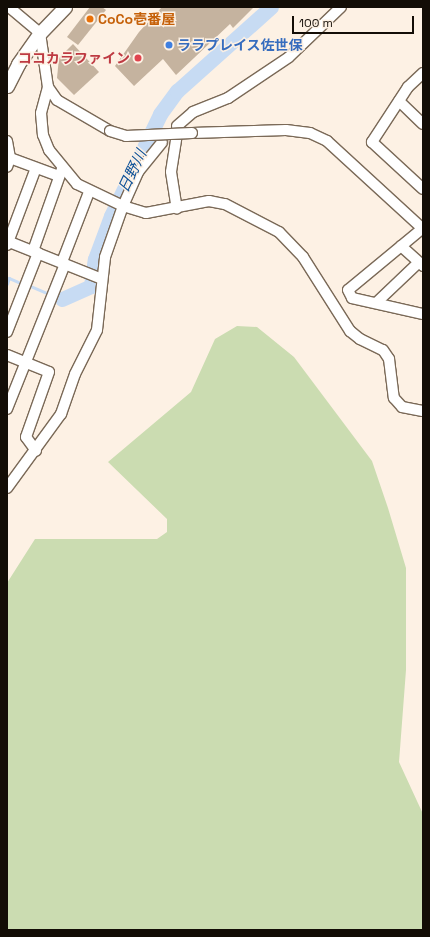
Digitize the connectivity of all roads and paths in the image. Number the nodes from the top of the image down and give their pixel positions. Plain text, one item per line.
1 (9, 7) edge
2 (65, 7) edge
3 (340, 7) edge
4 (40, 33) junction
5 (423, 73) edge
6 (7, 86) edge
7 (48, 87) junction
8 (399, 101) junction
9 (423, 124) edge
10 (177, 130) junction
11 (7, 142) edge
12 (162, 142) dead end
13 (9, 163) edge
14 (36, 168) junction
15 (61, 172) junction
16 (423, 189) edge
17 (89, 192) junction
18 (123, 206) junction
19 (177, 209) junction
20 (423, 228) edge
21 (7, 242) edge
22 (401, 246) junction
23 (35, 252) junction
24 (63, 263) junction
25 (421, 264) edge
26 (102, 279) junction
27 (376, 303) junction
28 (423, 314) edge
29 (7, 332) edge
30 (7, 355) edge
31 (26, 363) junction
32 (7, 409) edge
33 (423, 411) edge
34 (36, 451) junction
35 (7, 488) edge

1 - 4 street
2 - 4 main road
3 - 10 street
4 - 6 main road
4 - 7 street
5 - 8 street
7 - 10 street, bridge
7 - 15 street
8 - 9 street
8 - 16 street
10 - 19 street
10 - 20 street, bridge
11 - 13 street
12 - 18 street
13 - 14 street
14 - 15 street
14 - 21 street
15 - 17 street
15 - 23 street
17 - 18 street
17 - 24 street
18 - 19 street
18 - 26 street
19 - 33 street
20 - 22 street
21 - 23 street
22 - 25 street
22 - 27 street
23 - 24 street
23 - 29 street
24 - 26 street
24 - 31 street
25 - 27 street
26 - 34 street
27 - 28 street
30 - 31 street
31 - 32 street
31 - 34 street
34 - 35 street

